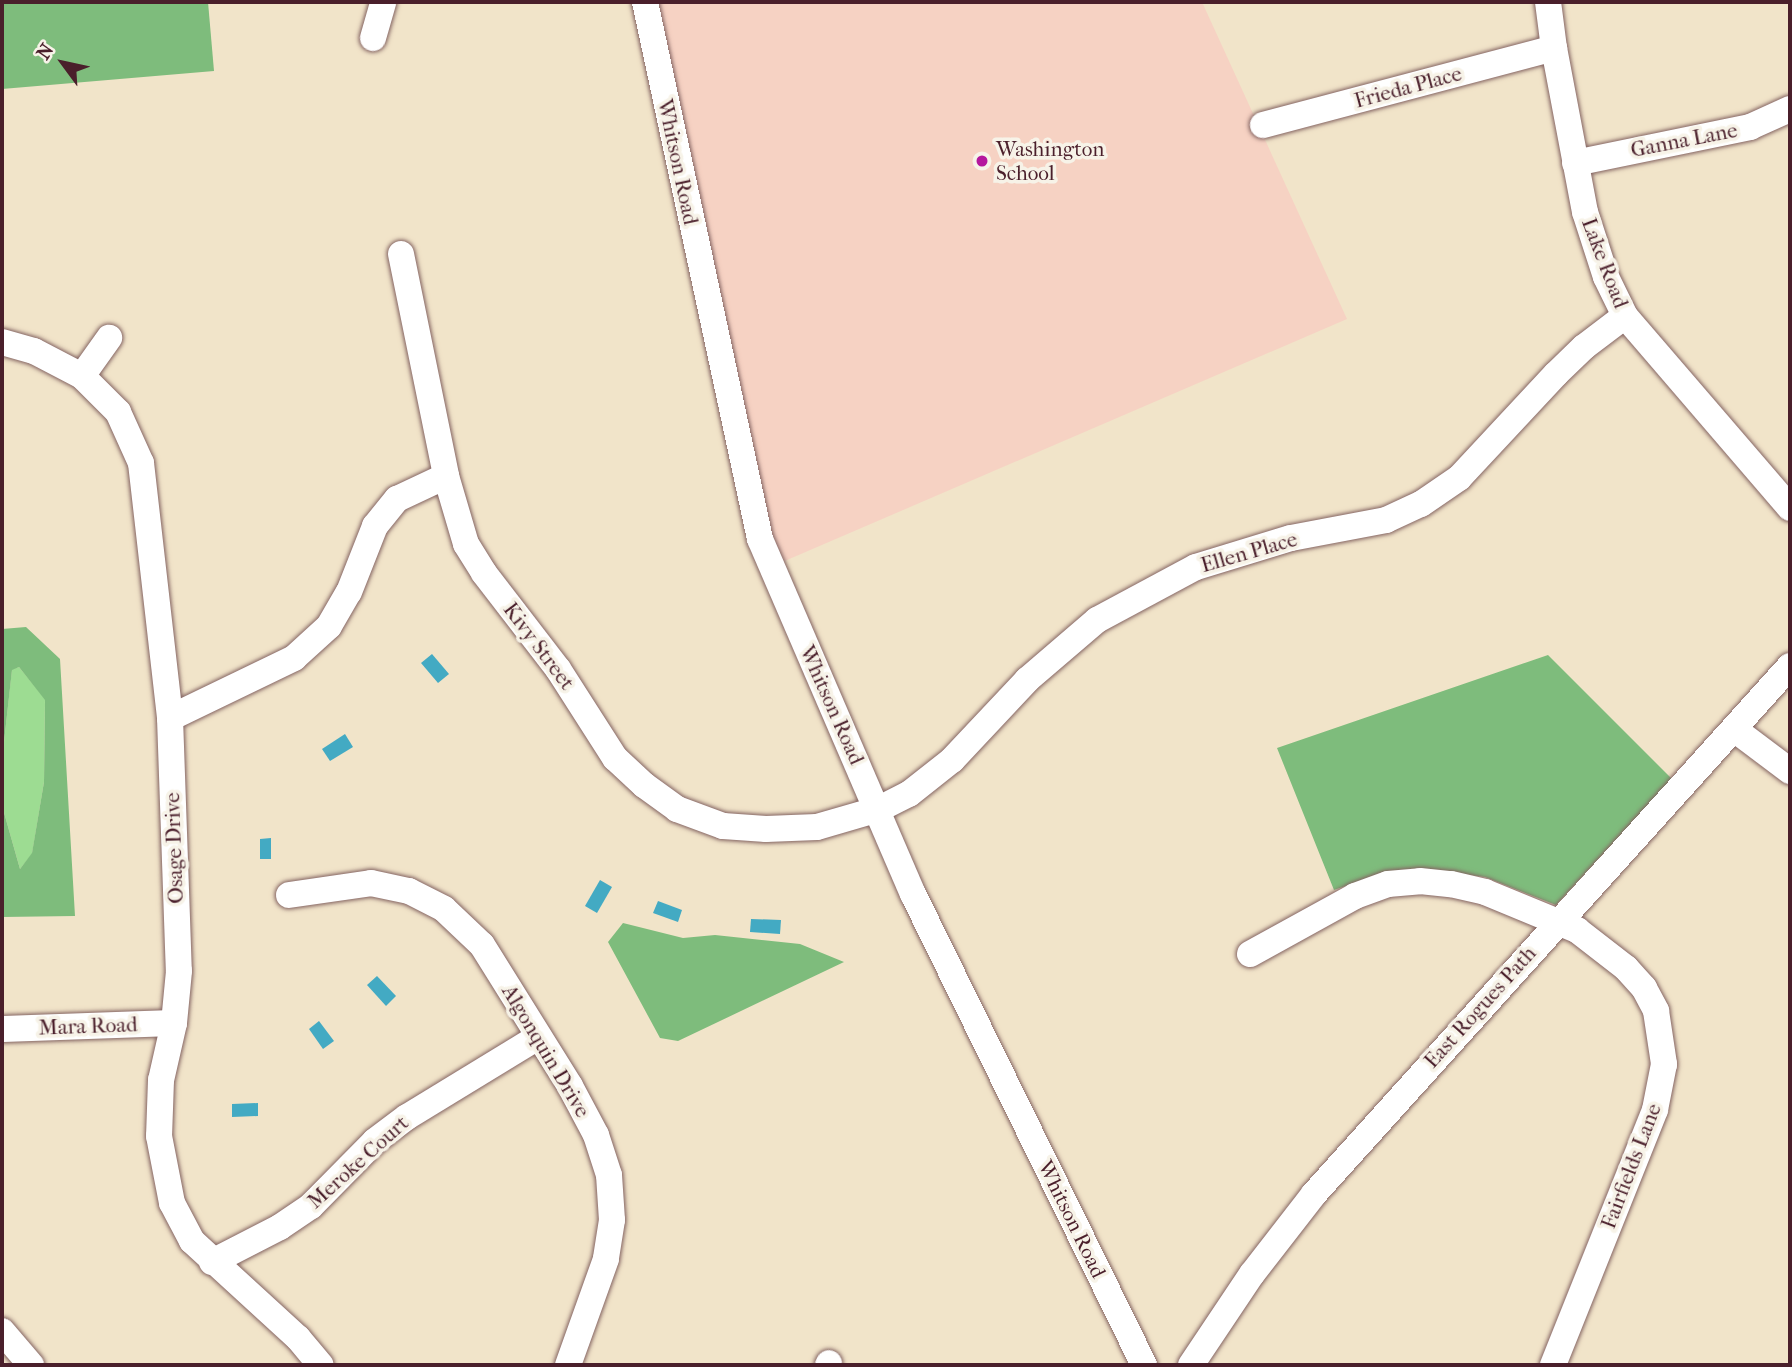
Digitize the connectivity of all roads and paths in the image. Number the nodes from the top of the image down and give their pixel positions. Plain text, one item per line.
1 (383, 2) edge
2 (645, 2) edge
3 (1548, 2) edge
4 (373, 38) dead end
5 (1553, 48) junction
6 (1790, 109) edge
7 (1263, 125) dead end
8 (1575, 163) junction
9 (401, 254) dead end
10 (1625, 316) junction
11 (109, 338) dead end
12 (2, 342) edge
13 (82, 376) junction
14 (446, 476) junction
15 (1790, 508) edge
16 (1790, 666) edge
17 (170, 718) junction
18 (1734, 729) junction
19 (1790, 771) edge
20 (879, 809) junction
21 (289, 895) dead end
22 (1557, 922) junction
23 (1250, 954) dead end
24 (174, 1023) junction
25 (2, 1029) edge
26 (538, 1037) junction
27 (212, 1262) junction
28 (2, 1331) edge
29 (30, 1365) edge
30 (321, 1365) edge
31 (568, 1365) edge
32 (1144, 1365) edge
33 (1191, 1365) edge
34 (1553, 1365) edge

1 - 4 street
2 - 20 street, Whitson Road
3 - 5 street, Lake Road
5 - 7 street, Frieda Place
5 - 8 street, Lake Road
6 - 8 street, Ganna Lane
8 - 10 street, Lake Road
9 - 14 street, Kivy Street
10 - 15 street, Lake Road
10 - 20 street, Ellen Place
11 - 13 street
12 - 13 street, Osage Drive
13 - 17 street, Osage Drive
14 - 17 street
14 - 20 street, Kivy Street
16 - 18 street, East Rogues Path
17 - 24 street, Osage Drive
18 - 19 street
18 - 22 street, East Rogues Path
20 - 32 street, Whitson Road
21 - 26 street, Algonquin Drive
22 - 23 street, Fairfields Lane
22 - 33 street, East Rogues Path
22 - 34 street, Fairfields Lane
24 - 25 street, Mara Road
24 - 27 street, Osage Drive
26 - 27 street, Meroke Court
26 - 31 street, Algonquin Drive
27 - 30 street, Osage Drive
28 - 29 street

